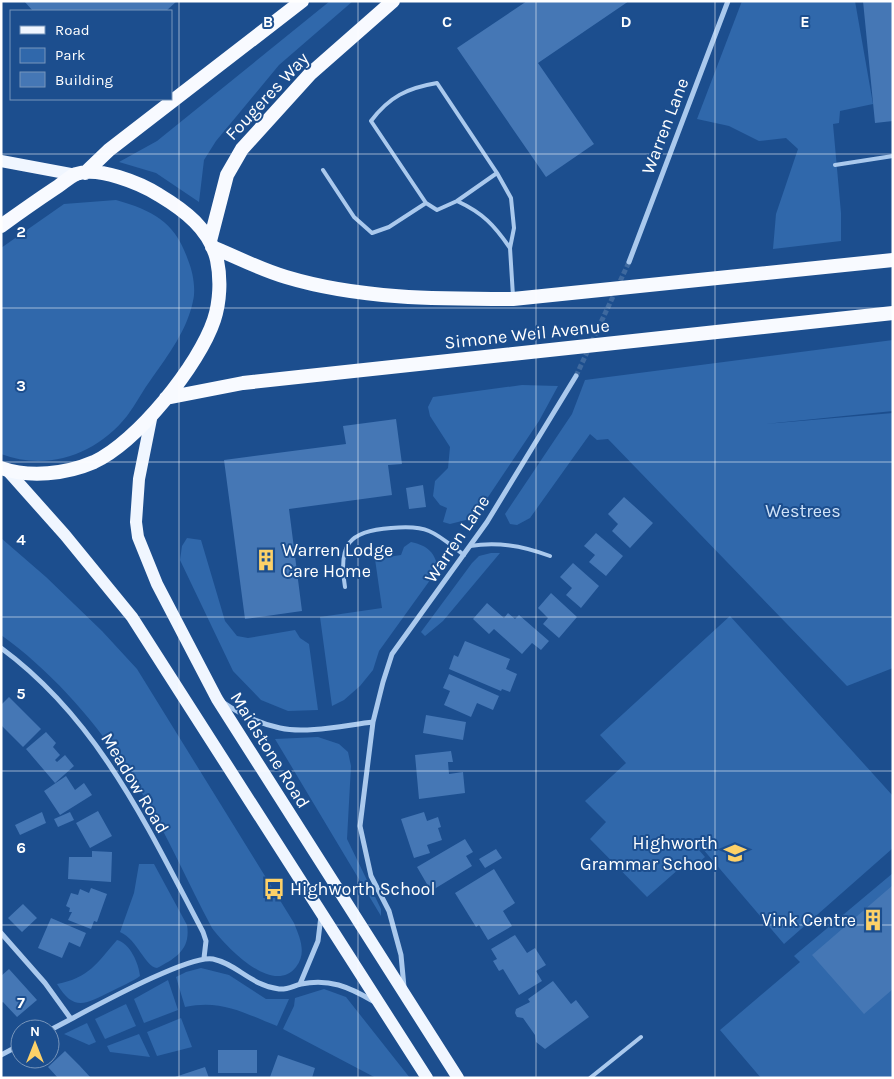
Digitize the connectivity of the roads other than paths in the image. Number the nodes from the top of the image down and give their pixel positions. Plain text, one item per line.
1 (302, 1) edge
2 (393, 1) edge
3 (728, 1) edge
4 (893, 156) edge
5 (1, 161) edge
6 (836, 165) dead end
7 (323, 170) dead end
8 (80, 174) junction
9 (497, 174) junction
10 (457, 201) junction
11 (426, 203) junction
12 (1, 226) edge
13 (211, 244) junction
14 (510, 248) junction
15 (893, 260) edge
16 (628, 262) tunnel mouth
17 (513, 298) junction
18 (893, 313) edge
19 (576, 376) tunnel mouth
20 (166, 398) junction
21 (152, 414) junction
22 (5, 469) edge
23 (470, 546) junction
24 (464, 554) junction
25 (550, 556) dead end
26 (345, 587) dead end
27 (1, 648) edge
28 (217, 699) junction
29 (373, 722) junction
30 (321, 914) junction
31 (1, 933) edge
32 (204, 958) junction
33 (300, 984) junction
34 (404, 993) junction
35 (380, 1005) junction
36 (71, 1019) junction
37 (60, 1025) edge
38 (641, 1037) dead end
39 (426, 1078) edge
40 (458, 1078) edge
41 (590, 1078) edge

1 - 8 highway
2 - 13 highway, Fougeres Way
3 - 16 street, Warren Lane
4 - 6 lane
5 - 8 main road
7 - 11 lane
8 - 12 highway
8 - 13 highway
9 - 10 lane
9 - 11 lane
9 - 14 lane
10 - 11 lane
10 - 14 lane
13 - 17 highway, Simone Weil Avenue
13 - 20 highway
14 - 17 lane
15 - 17 highway, Simone Weil Avenue
18 - 20 highway, Simone Weil Avenue
19 - 23 street, Warren Lane
20 - 21 highway
21 - 22 highway
21 - 28 main road, Maidstone Road
22 - 30 main road
23 - 24 street, Warren Lane
23 - 25 lane
24 - 26 lane
24 - 29 street, Warren Lane
27 - 32 street, Meadow Road
28 - 29 street
28 - 34 main road, Maidstone Road
29 - 34 street, Warren Lane
30 - 33 street
30 - 35 main road
31 - 36 street
32 - 33 street
32 - 36 street
33 - 35 street
34 - 40 main road, Maidstone Road
35 - 39 main road
36 - 37 street
38 - 41 lane

